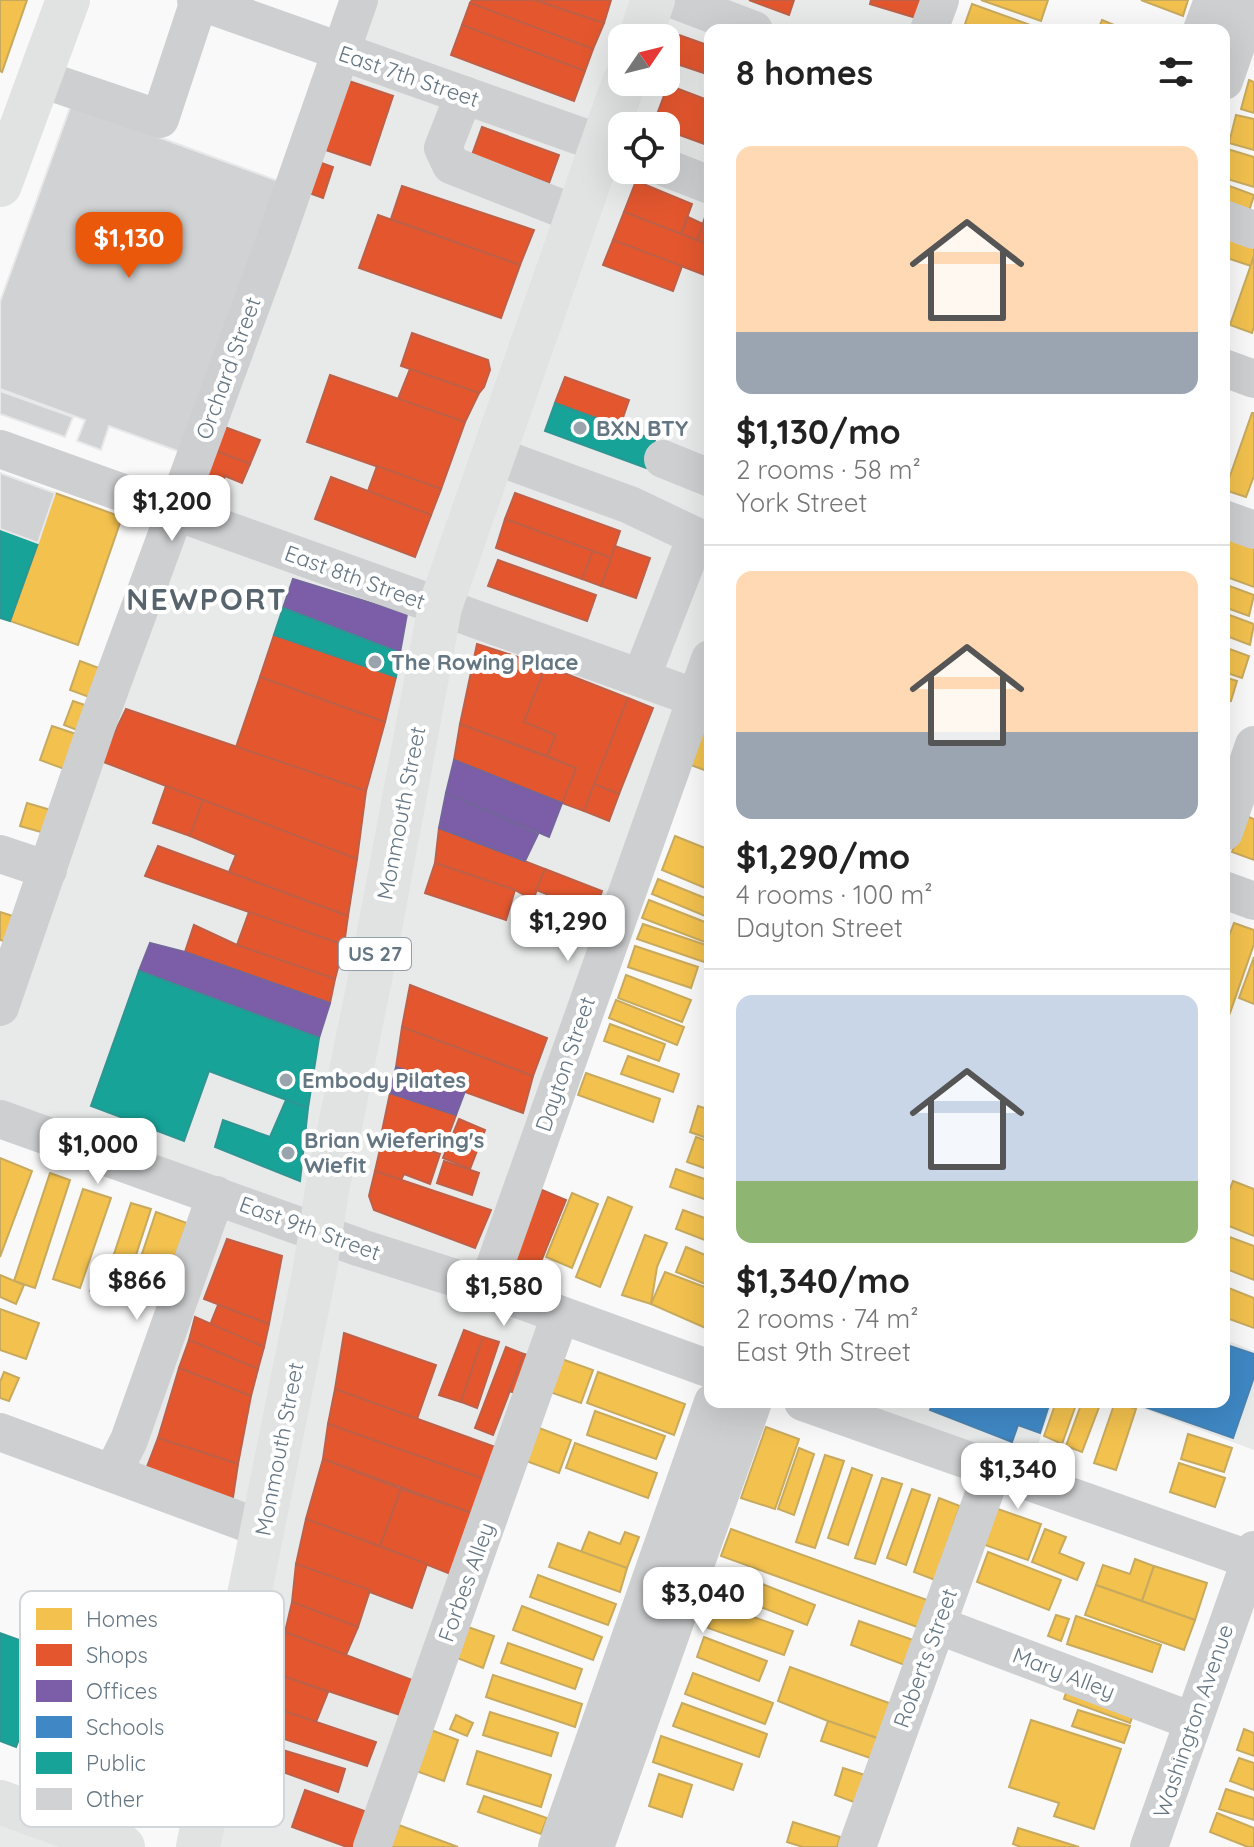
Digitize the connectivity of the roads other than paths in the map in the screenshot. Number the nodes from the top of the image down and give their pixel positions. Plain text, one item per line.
1 (68, 0) edge
2 (198, 0) edge
3 (359, 0) edge
4 (653, 0) edge
5 (675, 0) edge
6 (940, 0) edge
7 (1213, 0) edge
8 (1252, 0) edge
9 (240, 8) edge
10 (645, 24) edge
11 (738, 24) edge
12 (931, 24) edge
13 (1204, 24) edge
14 (340, 52) junction
15 (1230, 64) edge
16 (39, 78) junction
17 (464, 95) junction
18 (608, 146) edge
19 (608, 158) edge
20 (680, 173) edge
21 (704, 183) edge
22 (0, 185) edge
23 (578, 215) junction
24 (1230, 221) edge
25 (1254, 230) edge
26 (1230, 370) edge
27 (1254, 379) edge
28 (0, 449) edge
29 (493, 455) junction
30 (663, 459) dead end
31 (704, 476) edge
32 (175, 512) junction
33 (1230, 521) edge
34 (1254, 530) edge
35 (703, 540) edge
36 (440, 607) junction
37 (641, 678) junction
38 (703, 700) edge
39 (1254, 745) edge
40 (1230, 815) edge
41 (0, 854) edge
42 (48, 870) junction
43 (1230, 892) edge
44 (1254, 901) edge
45 (0, 1007) edge
46 (0, 1119) edge
47 (216, 1195) junction
48 (319, 1231) junction
49 (487, 1288) junction
50 (560, 1316) junction
51 (704, 1367) edge
52 (711, 1408) edge
53 (751, 1408) edge
54 (839, 1408) edge
55 (894, 1417) edge
56 (0, 1432) edge
57 (993, 1469) junction
58 (113, 1472) junction
59 (263, 1529) junction
60 (1253, 1557) edge
61 (250, 1591) edge
62 (937, 1625) junction
63 (1192, 1721) junction
64 (56, 1827) edge
65 (202, 1827) edge
66 (605, 1844) edge
67 (123, 1847) edge
68 (198, 1847) edge
69 (372, 1847) edge
70 (557, 1847) edge
71 (857, 1847) edge
72 (1149, 1847) edge

1 - 16 main road
2 - 9 street, East 7th Street
2 - 16 street
3 - 14 street, Orchard Street
4 - 10 main road
5 - 11 street
6 - 12 street
7 - 13 street
8 - 15 street
9 - 14 street, East 7th Street
14 - 17 street, East 7th Street
14 - 32 street, Orchard Street
16 - 22 main road
17 - 18 street, East 7th Street
17 - 23 street
19 - 23 main road, Monmouth Street / US 27
20 - 21 street
23 - 29 main road, Monmouth Street / US 27
24 - 25 street
26 - 27 street
28 - 32 street, East 8th Street
29 - 35 street
29 - 36 main road, Monmouth Street / US 27
30 - 31 street
32 - 36 street, East 8th Street
32 - 42 street, Orchard Street
33 - 34 street
35 - 37 street
36 - 37 street, East 8th Street
36 - 48 main road, Monmouth Street / US 27
37 - 38 street, East 8th Street
38 - 49 street, Dayton Street
39 - 40 street
41 - 42 street
42 - 45 street, Orchard Street
43 - 44 street
46 - 47 street, East 9th Street
47 - 48 street, East 9th Street
47 - 58 street
48 - 49 street, East 9th Street
48 - 59 main road, Monmouth Street / US 27
49 - 50 street, East 9th Street
50 - 51 street, East 9th Street
50 - 69 street, Forbes Alley
52 - 70 street
53 - 66 street
54 - 55 street
55 - 57 street
56 - 58 street
57 - 60 street
57 - 62 street, Roberts Street
58 - 59 street
59 - 61 main road, Monmouth Street / US 27
60 - 63 street, Washington Avenue
62 - 63 street, Mary Alley
62 - 71 street, Roberts Street
63 - 72 street, Washington Avenue
64 - 67 main road
65 - 68 main road, Monmouth Street / US 27

